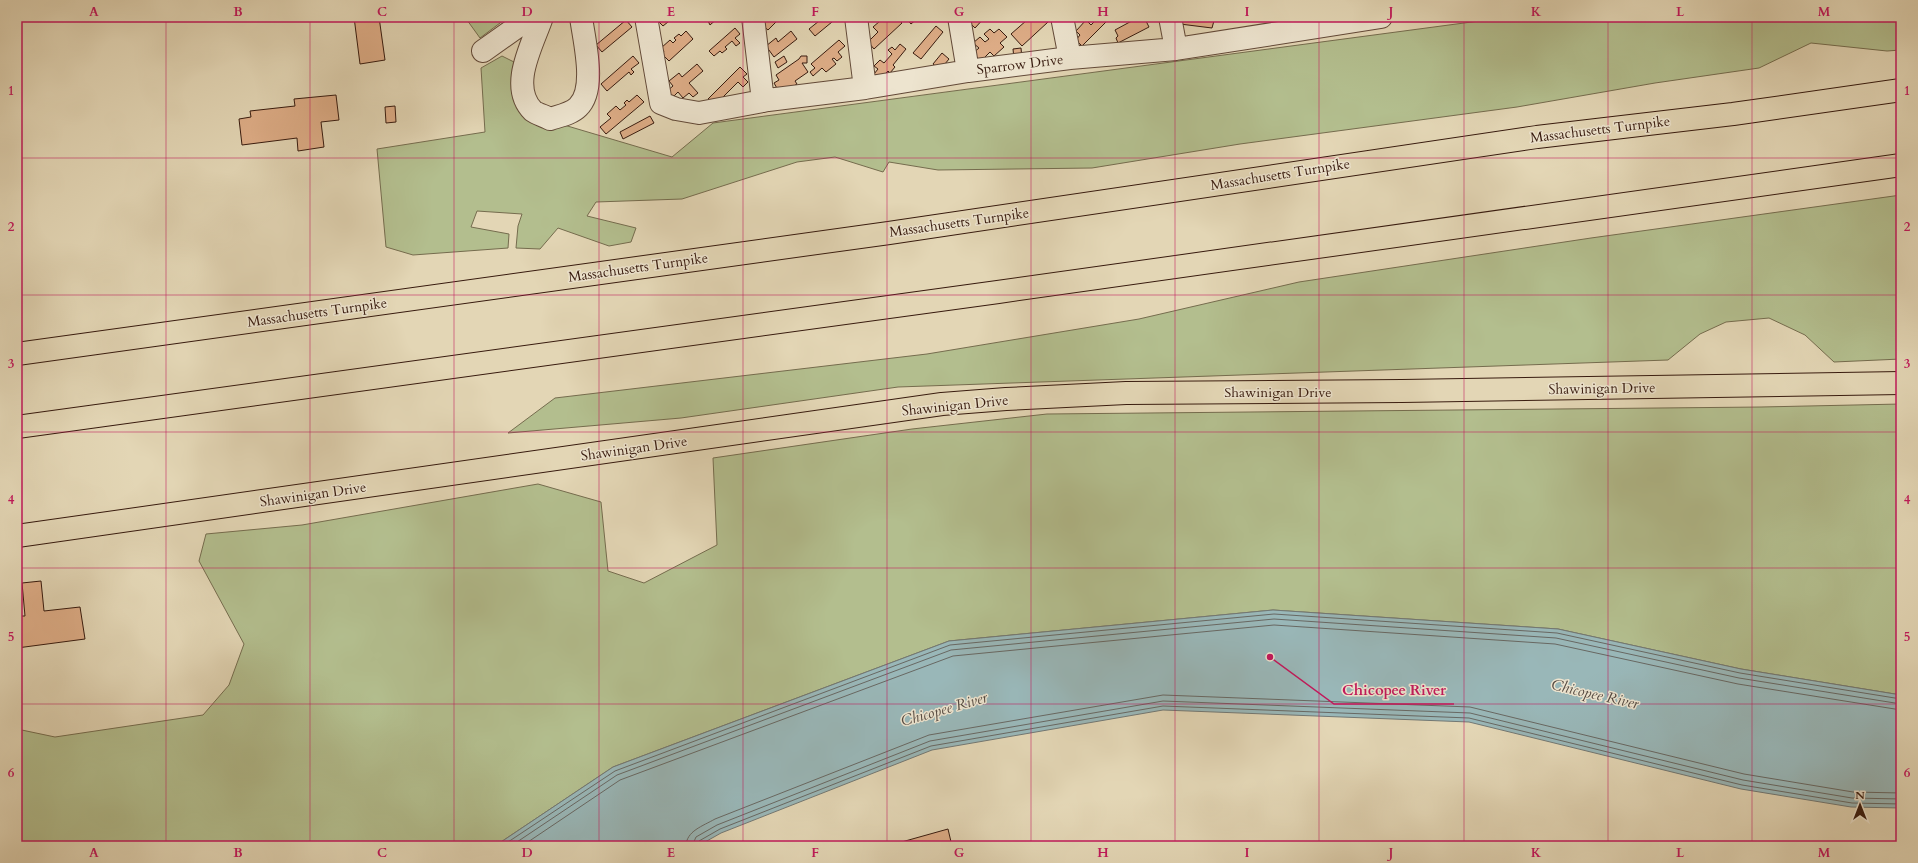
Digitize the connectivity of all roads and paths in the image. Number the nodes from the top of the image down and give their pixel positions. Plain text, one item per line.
1 (531, 17) edge
2 (542, 17) edge
3 (581, 17) edge
4 (646, 17) edge
5 (753, 17) edge
6 (856, 17) edge
7 (959, 17) edge
8 (1062, 17) edge
9 (1170, 17) edge
10 (1380, 17) edge
11 (1275, 25) edge
12 (1176, 48) junction
13 (483, 51) dead end
14 (1070, 58) junction
15 (968, 71) junction
16 (864, 88) junction
17 (1901, 90) edge
18 (763, 101) junction
19 (1901, 165) edge
20 (17, 354) edge
21 (1901, 383) edge
22 (17, 427) edge
23 (17, 536) edge

1 - 13 street
2 - 3 street
4 - 18 street, Sparrow Drive
5 - 18 street
6 - 16 street
7 - 15 street
8 - 14 street
9 - 12 street
10 - 11 street, Sparrow Drive
11 - 12 street, Sparrow Drive
12 - 14 street, Sparrow Drive
14 - 15 street, Sparrow Drive
15 - 16 street, Sparrow Drive
16 - 18 street, Sparrow Drive
17 - 20 main road, Massachusetts Turnpike
19 - 22 main road
21 - 23 main road, Shawinigan Drive

